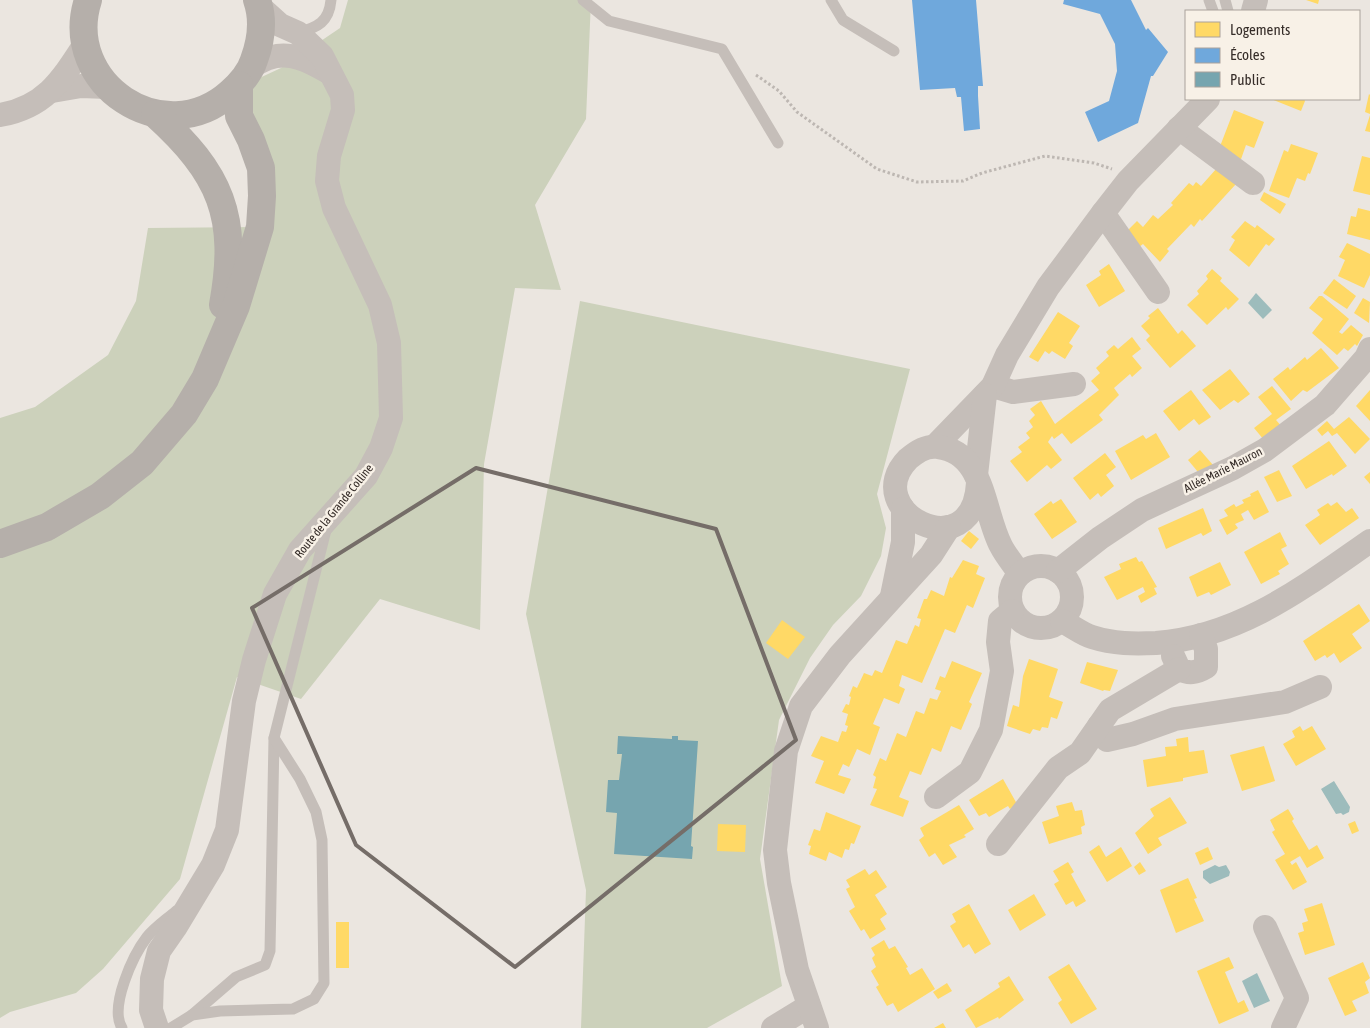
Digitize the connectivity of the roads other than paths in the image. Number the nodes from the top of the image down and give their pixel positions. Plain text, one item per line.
1 (88, 0) edge
2 (331, 0) edge
3 (583, 0) edge
4 (831, 0) edge
5 (258, 3) edge
6 (298, 33) junction
7 (85, 44) junction
8 (894, 51) dead end
9 (333, 74) junction
10 (245, 76) junction
11 (107, 87) junction
12 (52, 90) junction
13 (1207, 100) edge
14 (155, 114) junction
15 (0, 115) edge
16 (1179, 128) junction
17 (778, 142) dead end
18 (1253, 183) dead end
19 (1103, 213) junction
20 (1158, 292) dead end
21 (1370, 349) edge
22 (205, 379) junction
23 (1074, 384) dead end
24 (989, 390) junction
25 (935, 446) junction
26 (977, 479) junction
27 (903, 509) junction
28 (330, 517) junction
29 (956, 523) junction
30 (1370, 541) edge
31 (0, 544) edge
32 (1000, 545) junction
33 (1058, 571) junction
34 (1020, 574) junction
35 (892, 597) junction
36 (1012, 611) junction
37 (1062, 621) junction
38 (1201, 636) junction
39 (1171, 642) junction
40 (1178, 669) junction
41 (1320, 687) dead end
42 (1099, 726) junction
43 (274, 738) junction
44 (936, 797) dead end
45 (998, 844) dead end
46 (196, 894) junction
47 (1265, 928) dead end
48 (192, 1015) junction
49 (813, 1017) edge
50 (122, 1028) edge
51 (157, 1028) edge
52 (171, 1028) edge
53 (773, 1028) edge
54 (1283, 1028) edge

1 - 7 main road
2 - 6 lane
3 - 17 lane
4 - 8 lane
5 - 6 street, Route de la Grande Colline
5 - 10 main road
6 - 9 street, Route de la Grande Colline
7 - 11 main road
7 - 12 street
9 - 10 street
9 - 28 street, Route de la Grande Colline
10 - 14 main road
10 - 22 main road
11 - 12 street
11 - 14 main road
12 - 15 street
13 - 16 street
14 - 22 main road
16 - 18 street
16 - 19 street
19 - 20 street
19 - 24 street
21 - 33 street, Allée Marie Mauron
22 - 31 main road
23 - 24 street
24 - 25 street
24 - 26 street
25 - 26 street
25 - 27 street
26 - 29 street
26 - 32 street
27 - 29 street
27 - 35 street
28 - 43 lane
28 - 46 street, Route de la Grande Colline
29 - 32 street
29 - 35 street
30 - 38 street
32 - 34 street
33 - 34 street
33 - 37 street
34 - 36 street
35 - 49 street
36 - 37 street
36 - 44 street
37 - 39 street
38 - 39 street
38 - 40 street
39 - 40 street
40 - 42 street
41 - 42 street
42 - 45 street
43 - 48 lane
43 - 48 lane
46 - 50 lane
46 - 51 street, Route de la Grande Colline
47 - 54 street
48 - 52 lane
49 - 53 street

